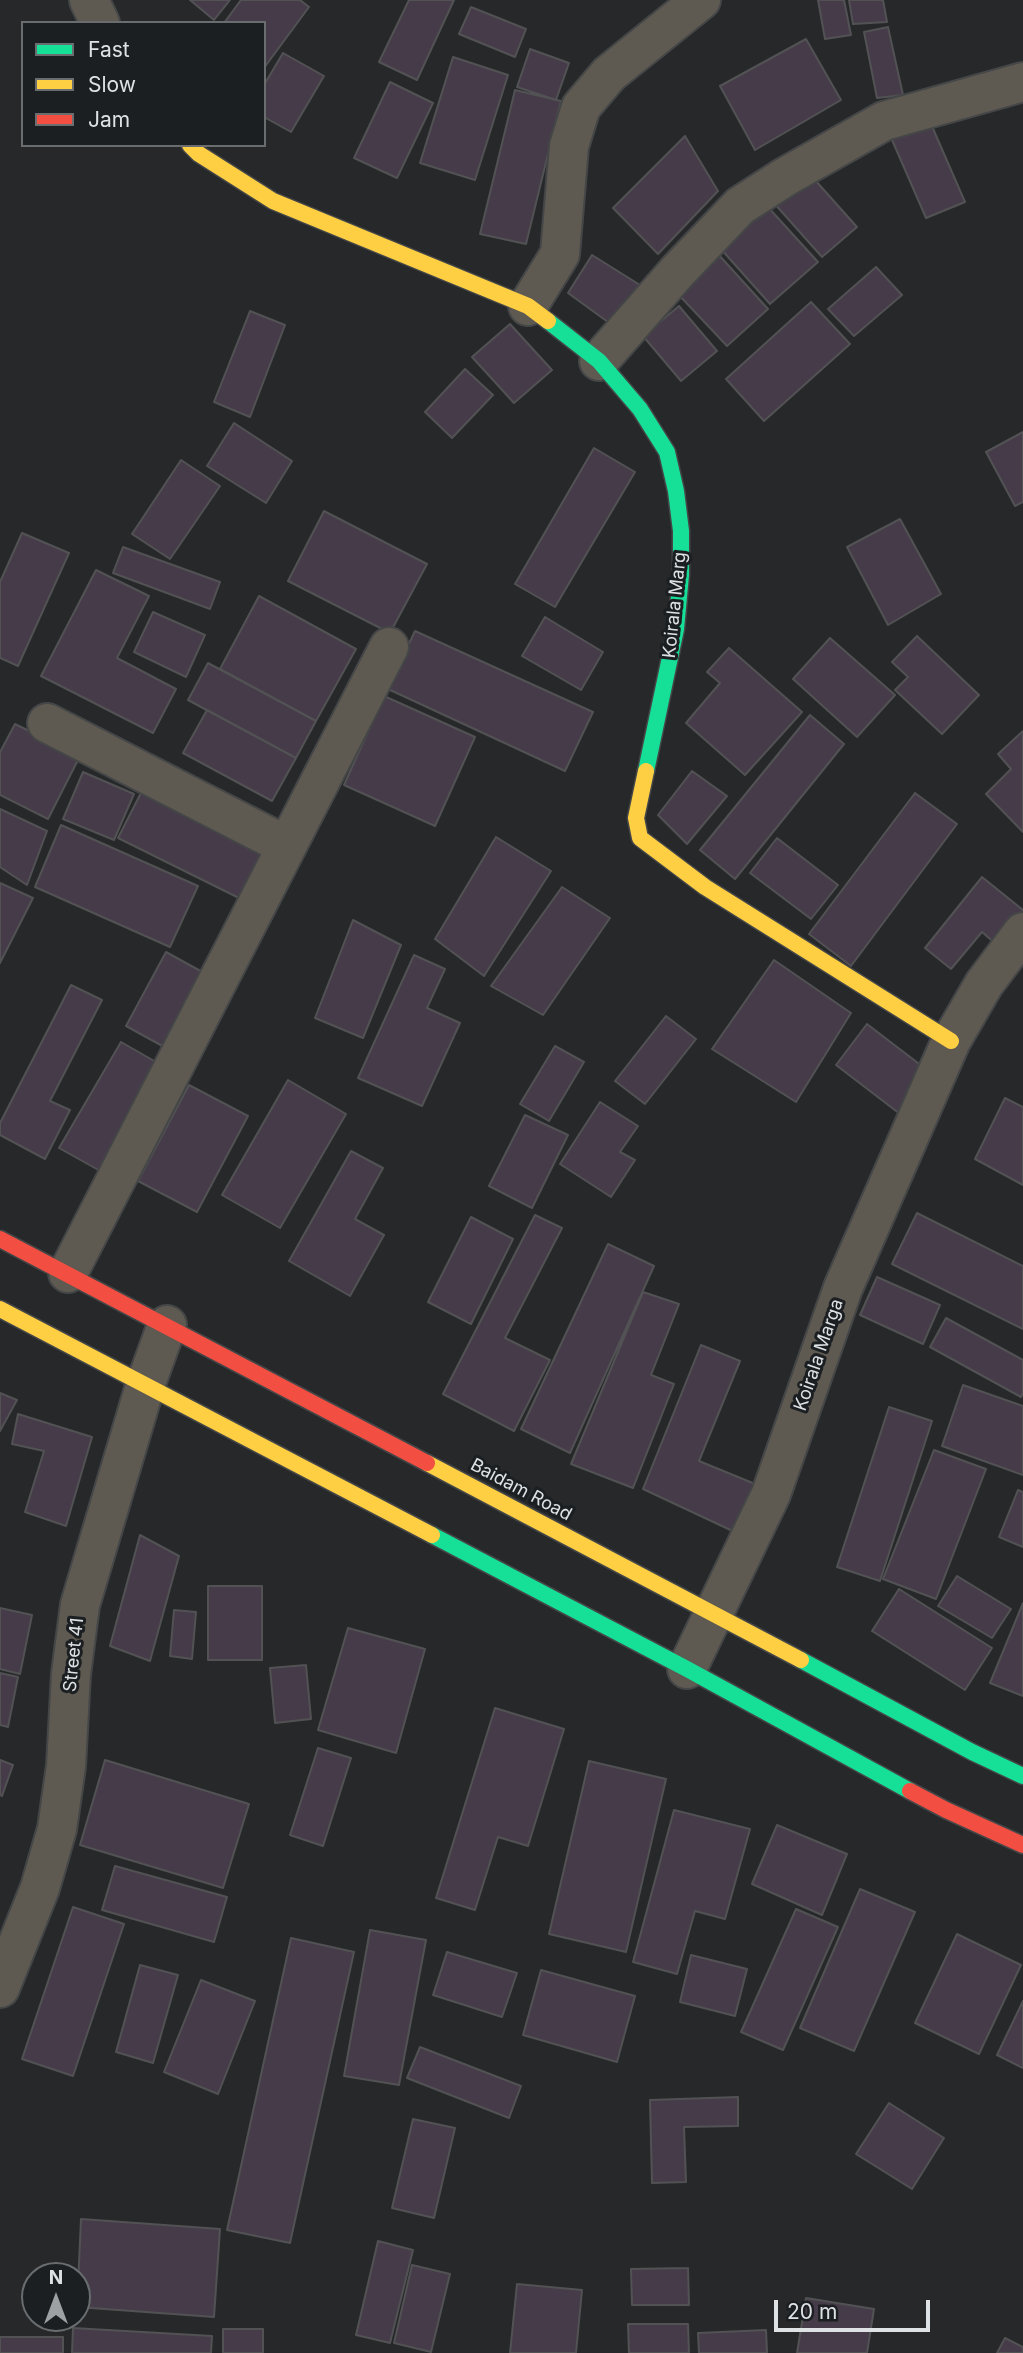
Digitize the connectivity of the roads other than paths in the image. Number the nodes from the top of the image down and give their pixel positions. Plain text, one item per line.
1 (89, 0) edge
2 (701, 0) edge
3 (99, 21) edge
4 (1023, 82) edge
5 (192, 147) edge
6 (528, 306) junction
7 (599, 361) junction
8 (389, 647) dead end
9 (47, 723) dead end
10 (287, 846) junction
11 (1023, 932) edge
12 (951, 1041) junction
13 (0, 1239) edge
14 (68, 1273) junction
15 (0, 1309) edge
16 (167, 1325) junction
17 (145, 1386) junction
18 (714, 1613) junction
19 (687, 1669) junction
20 (1023, 1776) edge
21 (1023, 1845) edge
22 (0, 1988) edge

1 - 3 street
2 - 6 street
4 - 7 street
5 - 6 main road, Koirala Marg
6 - 7 main road, Koirala Marg
7 - 12 main road, Koirala Marg
8 - 10 street
9 - 10 street
10 - 14 street
11 - 12 street, Koirala Marga
12 - 18 street, Koirala Marga
13 - 14 main road, Baidam Road
14 - 16 main road, Baidam Road
15 - 17 main road
16 - 17 street, Street 41
16 - 18 main road, Baidam Road
17 - 19 main road
17 - 22 street, Street 41
18 - 19 street, Koirala Marga
18 - 20 main road, Baidam Road
19 - 21 main road

